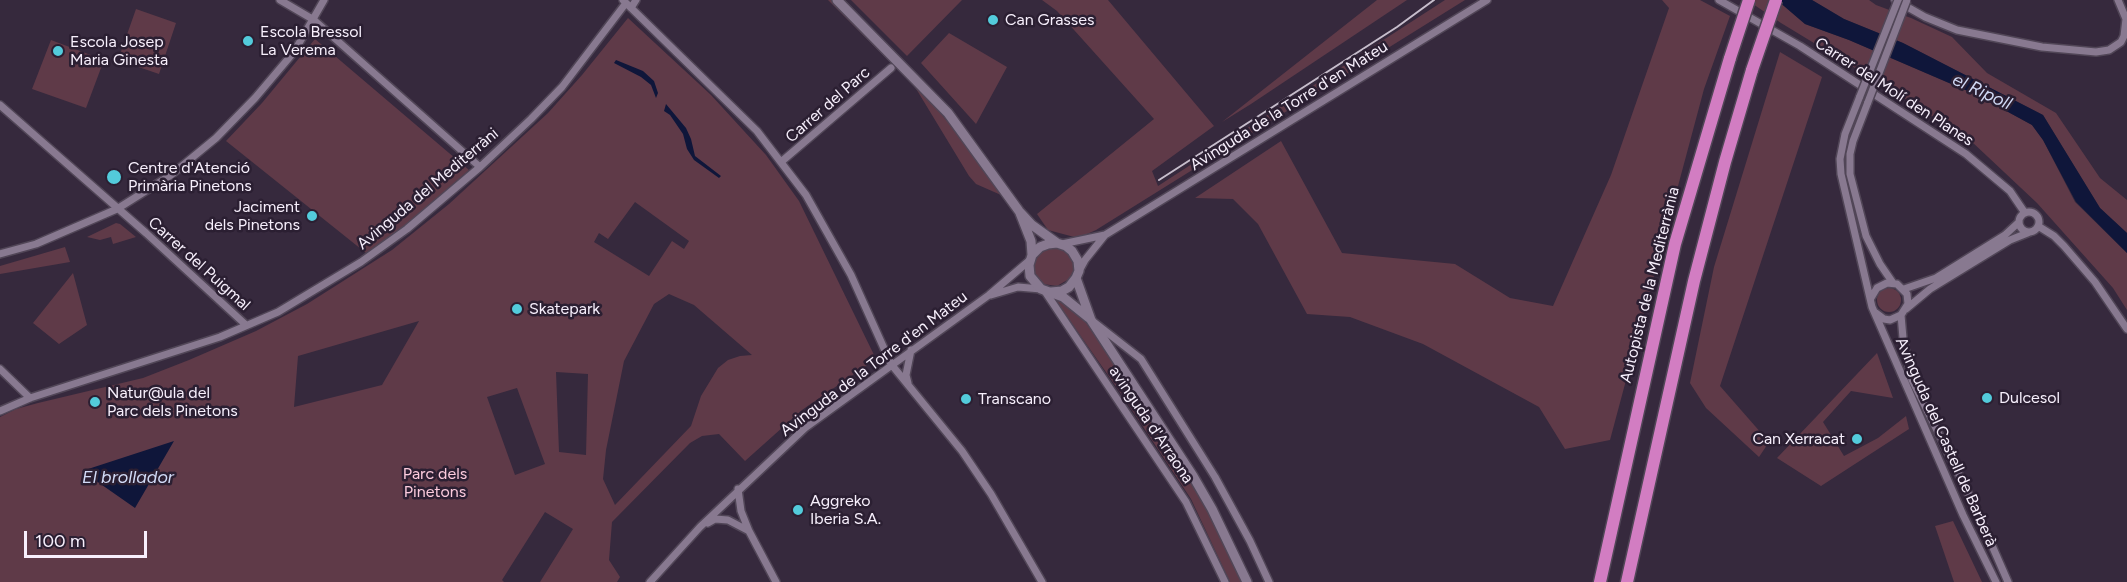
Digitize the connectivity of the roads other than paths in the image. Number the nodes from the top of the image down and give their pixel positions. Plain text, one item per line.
1 (280, 0) edge
2 (324, 0) edge
3 (636, 0) edge
4 (837, 0) edge
5 (1487, 0) edge
6 (1719, 0) edge
7 (1749, 0) edge
8 (1776, 0) edge
9 (1896, 0) edge
10 (1907, 0) edge
11 (2118, 0) edge
12 (627, 4) edge
13 (314, 20) junction
14 (891, 68) dead end
15 (0, 105) edge
16 (782, 162) junction
17 (480, 167) junction
18 (117, 210) junction
19 (1019, 211) junction
20 (2025, 213) junction
21 (2019, 222) junction
22 (2038, 226) junction
23 (2030, 232) junction
24 (1105, 235) junction
25 (1058, 244) junction
26 (0, 254) edge
27 (1031, 257) junction
28 (1077, 275) junction
29 (1893, 283) junction
30 (1904, 289) junction
31 (1045, 290) junction
32 (989, 295) junction
33 (1871, 298) junction
34 (1906, 309) junction
35 (1874, 311) junction
36 (1901, 315) junction
37 (1091, 320) junction
38 (246, 325) junction
39 (2127, 329) edge
40 (911, 350) junction
41 (891, 364) junction
42 (0, 369) edge
43 (908, 386) junction
44 (30, 398) junction
45 (0, 411) edge
46 (738, 489) junction
47 (700, 527) junction
48 (749, 531) junction
49 (650, 582) edge
50 (776, 582) edge
51 (1042, 582) edge
52 (1225, 582) edge
53 (1247, 582) edge
54 (1269, 582) edge
55 (1600, 582) edge
56 (1627, 582) edge
57 (1996, 582) edge
58 (2008, 582) edge

1 - 13 street
2 - 13 street
3 - 12 street, Avinguda del Mediterràni
4 - 19 main road
5 - 24 street, Avinguda de la Torre d'en Mateu
6 - 20 street, Carrer del Molí den Planes
7 - 55 highway, Autopista de la Mediterrània, bridge
8 - 56 highway, bridge
9 - 11 street
9 - 33 street, bridge
10 - 29 street, bridge
12 - 16 street
12 - 17 street, Avinguda del Mediterràni
13 - 17 street
13 - 18 street
14 - 16 street, Carrer del Parc
15 - 18 street, Carrer del Puigmal
16 - 41 street
17 - 38 street, Avinguda del Mediterràni
18 - 26 street
18 - 38 street, Carrer del Puigmal
19 - 25 main road
19 - 27 main road
20 - 21 street
20 - 22 street
21 - 23 street
21 - 30 street
22 - 23 street
22 - 39 street
23 - 34 street
24 - 25 street, Avinguda de la Torre d'en Mateu
24 - 28 street, Avinguda de la Torre d'en Mateu
25 - 27 main road
25 - 28 main road
27 - 31 main road
27 - 32 street, Avinguda de la Torre d'en Mateu
28 - 31 main road
28 - 37 main road
29 - 30 street
29 - 33 street
30 - 34 street
31 - 32 street, Avinguda de la Torre d'en Mateu
31 - 37 main road
31 - 52 street, avinguda d'Arraona
32 - 40 street, Avinguda de la Torre d'en Mateu
33 - 35 street
34 - 36 street
35 - 36 street
35 - 57 street, Avinguda del Castell de Barberà
36 - 58 street, Avinguda del Castell de Barberà
37 - 53 main road
37 - 54 street, avinguda d'Arraona
38 - 44 street, Avinguda del Mediterràni
40 - 41 street, Avinguda de la Torre d'en Mateu
40 - 43 street
41 - 43 street
41 - 46 street, Avinguda de la Torre d'en Mateu
42 - 44 street
43 - 51 street
44 - 45 street, Avinguda del Mediterràni
46 - 47 street, Avinguda de la Torre d'en Mateu
46 - 48 street
47 - 48 street
47 - 49 street, Avinguda de la Torre d'en Mateu
48 - 50 street

